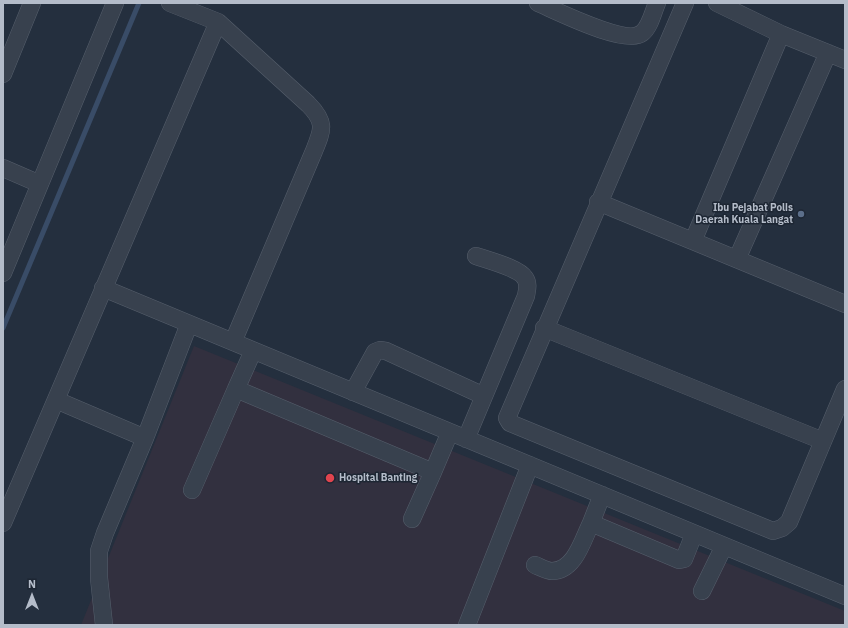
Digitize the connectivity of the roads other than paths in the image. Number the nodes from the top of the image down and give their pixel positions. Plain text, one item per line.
1 (32, 3) edge
2 (115, 3) edge
3 (170, 3) edge
4 (538, 3) edge
5 (657, 3) edge
6 (685, 3) edge
7 (716, 3) edge
8 (218, 22) junction
9 (781, 34) junction
10 (828, 53) junction
11 (845, 60) edge
12 (3, 74) edge
13 (3, 168) edge
14 (40, 184) junction
15 (598, 202) junction
16 (693, 241) junction
17 (476, 256) dead end
18 (737, 259) junction
19 (3, 273) edge
20 (103, 288) junction
21 (845, 304) edge
22 (189, 324) junction
23 (544, 328) junction
24 (233, 342) junction
25 (253, 351) junction
26 (236, 389) junction
27 (845, 389) edge
28 (353, 392) junction
29 (484, 396) junction
30 (56, 400) junction
31 (450, 432) junction
32 (145, 438) junction
33 (466, 438) junction
34 (823, 442) junction
35 (530, 465) junction
36 (432, 472) junction
37 (192, 490) dead end
38 (602, 495) junction
39 (412, 519) dead end
40 (3, 523) edge
41 (591, 523) junction
42 (694, 534) junction
43 (724, 546) junction
44 (534, 565) dead end
45 (702, 591) dead end
46 (845, 596) edge
47 (104, 625) edge
48 (466, 625) edge

1 - 12 street
2 - 14 street
3 - 8 street
4 - 5 street
6 - 15 street
7 - 9 street
8 - 20 street
8 - 24 street
9 - 10 street
9 - 16 street
10 - 11 street
10 - 18 street
13 - 14 street
14 - 19 street
15 - 16 street
15 - 23 street
16 - 18 street
17 - 29 street
18 - 21 street
20 - 22 street
20 - 30 street
22 - 24 street
22 - 32 street
23 - 34 street
23 - 34 street
24 - 25 street
25 - 26 street
25 - 28 street
26 - 36 street
26 - 37 street
27 - 34 street
28 - 29 street
28 - 31 street
29 - 33 street
30 - 32 street
30 - 40 street
31 - 33 street
31 - 36 street
32 - 47 street
33 - 35 street
35 - 38 street
35 - 48 street
36 - 39 street
38 - 41 street
38 - 42 street
41 - 42 street
41 - 44 street
42 - 43 street
43 - 45 street
43 - 46 street

